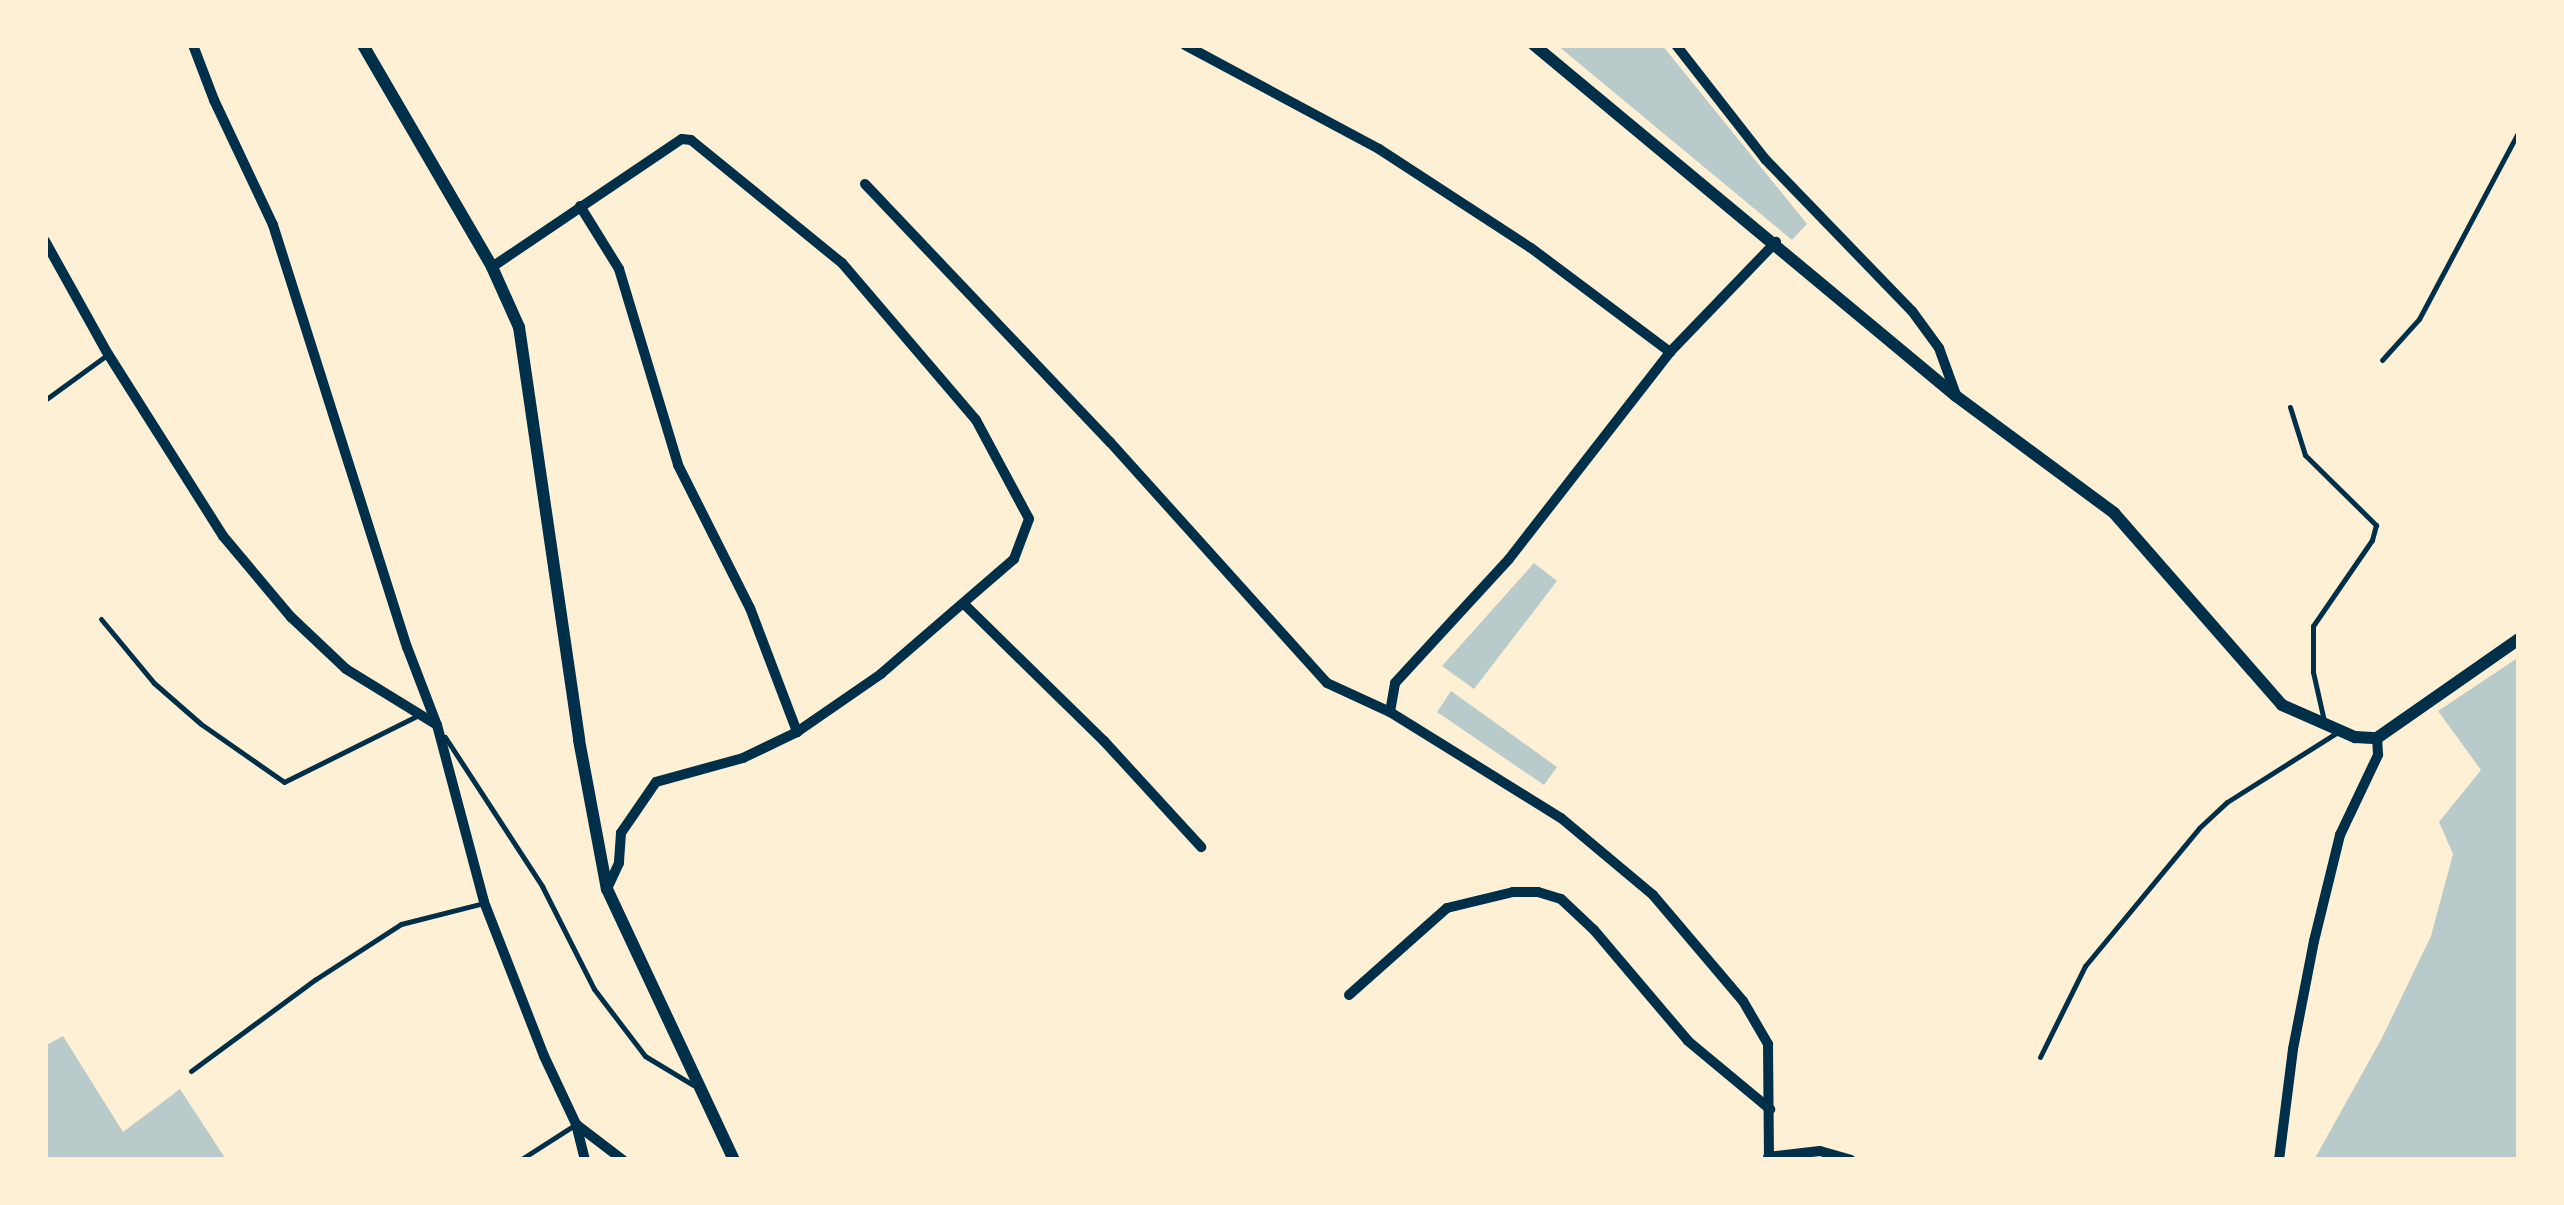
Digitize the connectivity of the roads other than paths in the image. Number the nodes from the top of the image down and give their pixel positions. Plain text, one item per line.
1 (193, 45) edge
2 (363, 45) edge
3 (1186, 45) edge
4 (1534, 45) edge
5 (1676, 45) edge
6 (2519, 131) edge
7 (864, 184) dead end
8 (580, 206) junction
9 (45, 241) edge
10 (1776, 242) junction
11 (58, 263) junction
12 (492, 268) junction
13 (45, 270) edge
14 (1670, 352) junction
15 (108, 354) junction
16 (2382, 360) dead end
17 (1956, 396) junction
18 (45, 400) edge
19 (2290, 407) dead end
20 (964, 604) junction
21 (102, 620) dead end
22 (2519, 639) edge
23 (1390, 712) junction
24 (420, 714) junction
25 (2325, 724) junction
26 (438, 726) junction
27 (2340, 730) junction
28 (798, 732) junction
29 (2377, 738) junction
30 (1201, 847) dead end
31 (608, 889) junction
32 (484, 902) junction
33 (1349, 995) dead end
34 (2040, 1057) dead end
35 (191, 1071) dead end
36 (700, 1088) junction
37 (1770, 1109) junction
38 (576, 1124) junction
39 (1768, 1159) edge
40 (520, 1160) edge
41 (584, 1160) edge
42 (623, 1160) edge
43 (734, 1160) edge
44 (1851, 1160) edge
45 (2279, 1160) edge

1 - 26 street
2 - 12 street
3 - 14 street
4 - 10 street
5 - 17 street
6 - 16 lane
7 - 23 street
8 - 12 street
8 - 20 street
8 - 28 street
9 - 11 street
10 - 14 street
10 - 17 street
11 - 13 lane
11 - 15 street
12 - 31 street
14 - 23 street
15 - 18 lane
15 - 24 street
17 - 25 street
19 - 25 lane
20 - 28 street
20 - 30 street
21 - 24 lane
22 - 29 street
23 - 37 street
24 - 26 street
25 - 27 street
26 - 32 street
26 - 36 lane
27 - 29 street
27 - 34 lane
28 - 31 street
29 - 45 street
31 - 36 street
32 - 35 lane
32 - 38 street
33 - 37 street
36 - 43 street
37 - 39 street
38 - 40 lane
38 - 41 street
38 - 42 street
39 - 44 street

